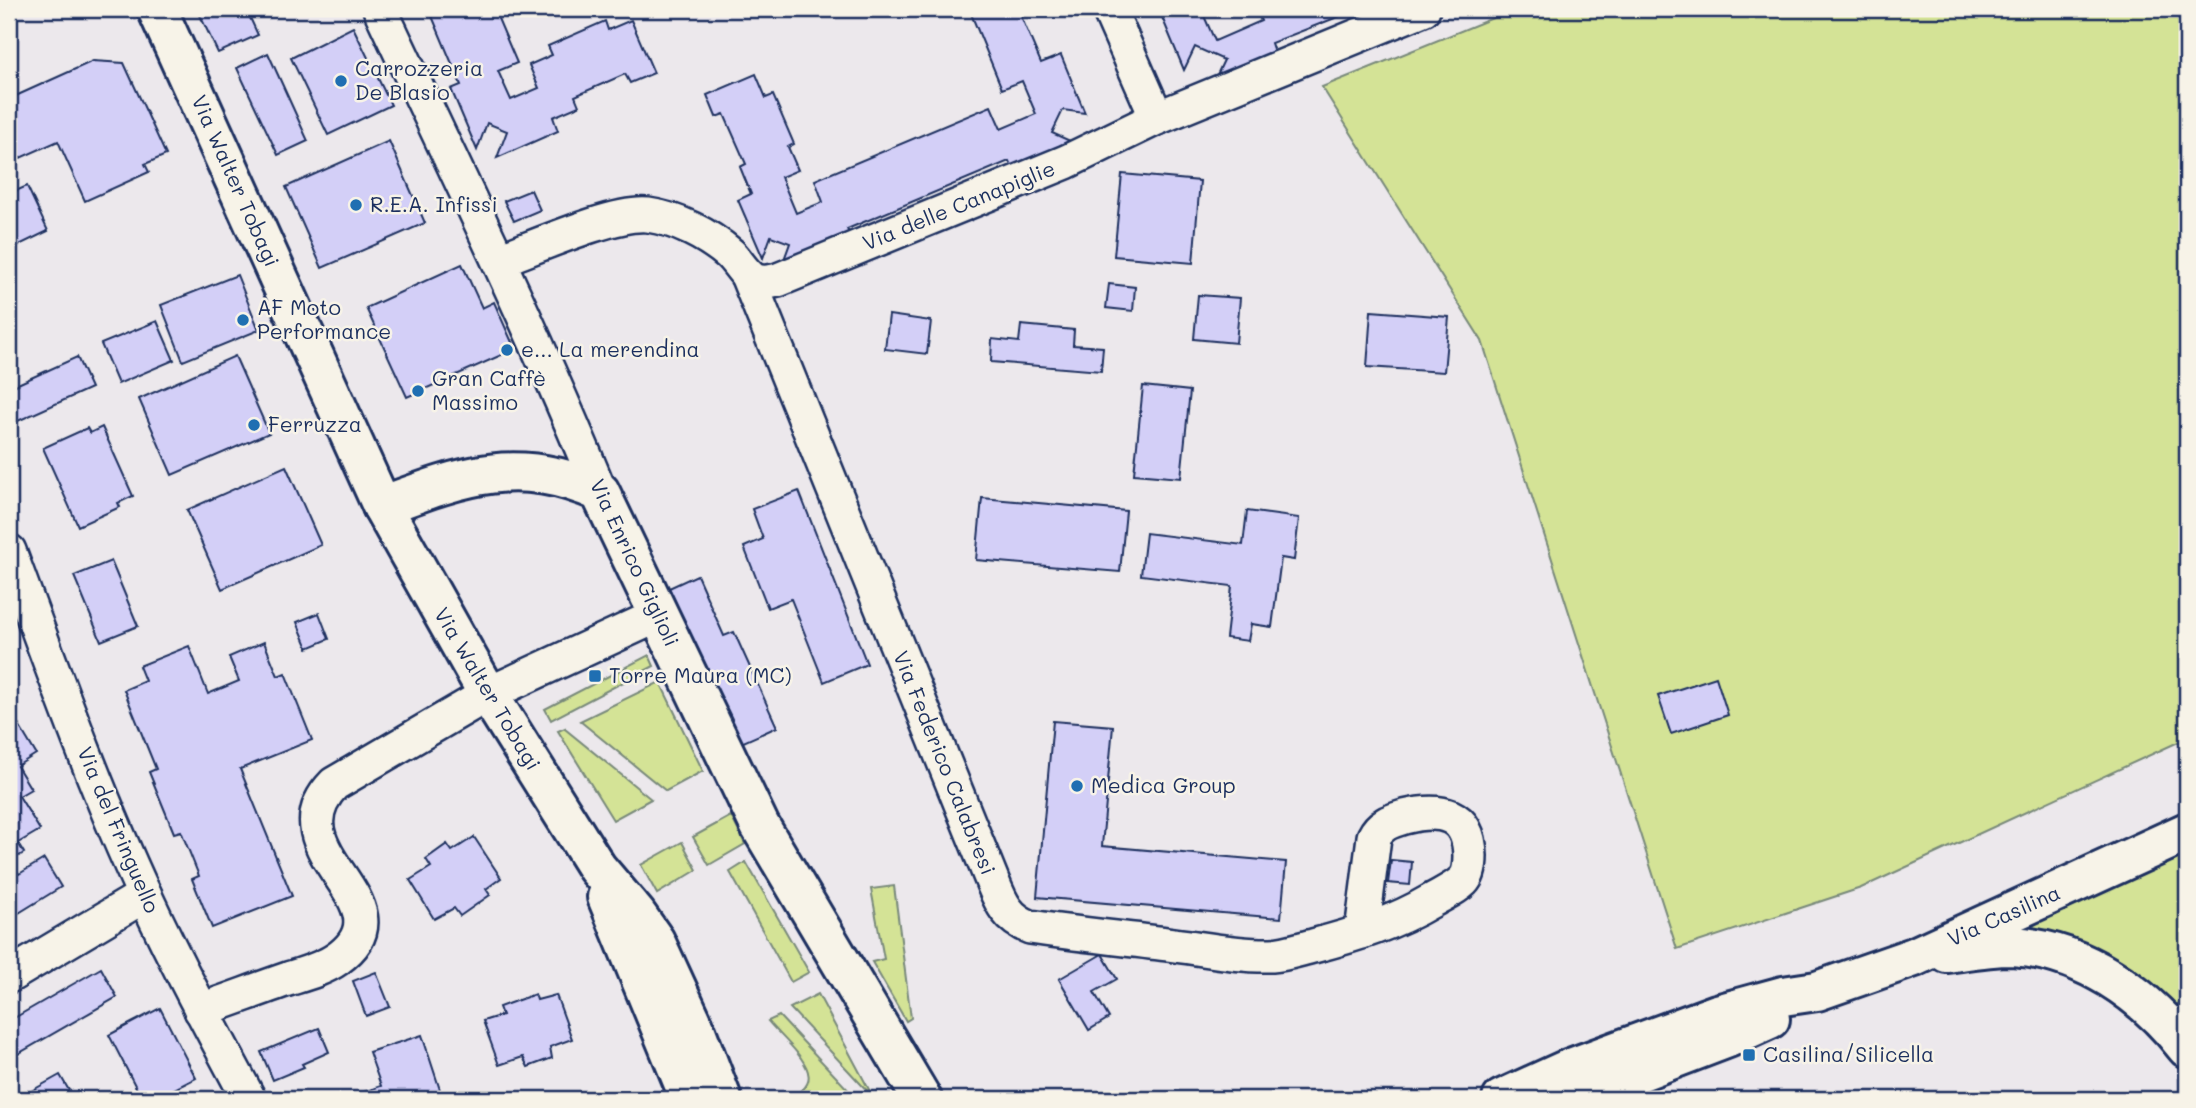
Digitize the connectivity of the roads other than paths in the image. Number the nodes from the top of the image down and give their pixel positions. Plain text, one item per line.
1 (157, 9) edge
2 (380, 9) edge
3 (1109, 9) edge
4 (1423, 9) edge
5 (1157, 118) junction
6 (499, 260) junction
7 (747, 275) junction
8 (600, 492) junction
9 (382, 506) junction
10 (9, 551) edge
11 (659, 615) junction
12 (488, 694) junction
13 (2187, 832) edge
14 (597, 869) junction
15 (145, 895) junction
16 (1362, 932) dead end
17 (1914, 957) junction
18 (9, 976) edge
19 (1817, 991) junction
20 (201, 1010) junction
21 (2187, 1048) edge
22 (249, 1099) edge
23 (690, 1099) edge
24 (722, 1099) edge
25 (922, 1099) edge
26 (1502, 1099) edge
27 (1570, 1099) edge

1 - 9 street, Via Walter Tobagi
2 - 6 street, Via Enrico Giglioli
3 - 5 street
4 - 5 street, Via delle Canapiglie
5 - 7 street, Via delle Canapiglie
6 - 7 street
6 - 8 street, Via Enrico Giglioli
7 - 16 street, Via Federico Calabresi
8 - 9 street
8 - 11 street, Via Enrico Giglioli
9 - 12 street, Via Walter Tobagi
10 - 15 street, Via del Fringuello
11 - 12 street
11 - 25 street, Via Enrico Giglioli
12 - 14 street, Via Walter Tobagi
12 - 20 street
13 - 17 street, Via Casilina
14 - 23 street, Via Walter Tobagi
14 - 24 street, Via Walter Tobagi
15 - 18 street
15 - 20 street, Via del Fringuello
17 - 19 street, Via Casilina
17 - 21 street
19 - 26 street, Via Casilina
19 - 27 street, Via Casilina
20 - 22 street, Via del Fringuello

